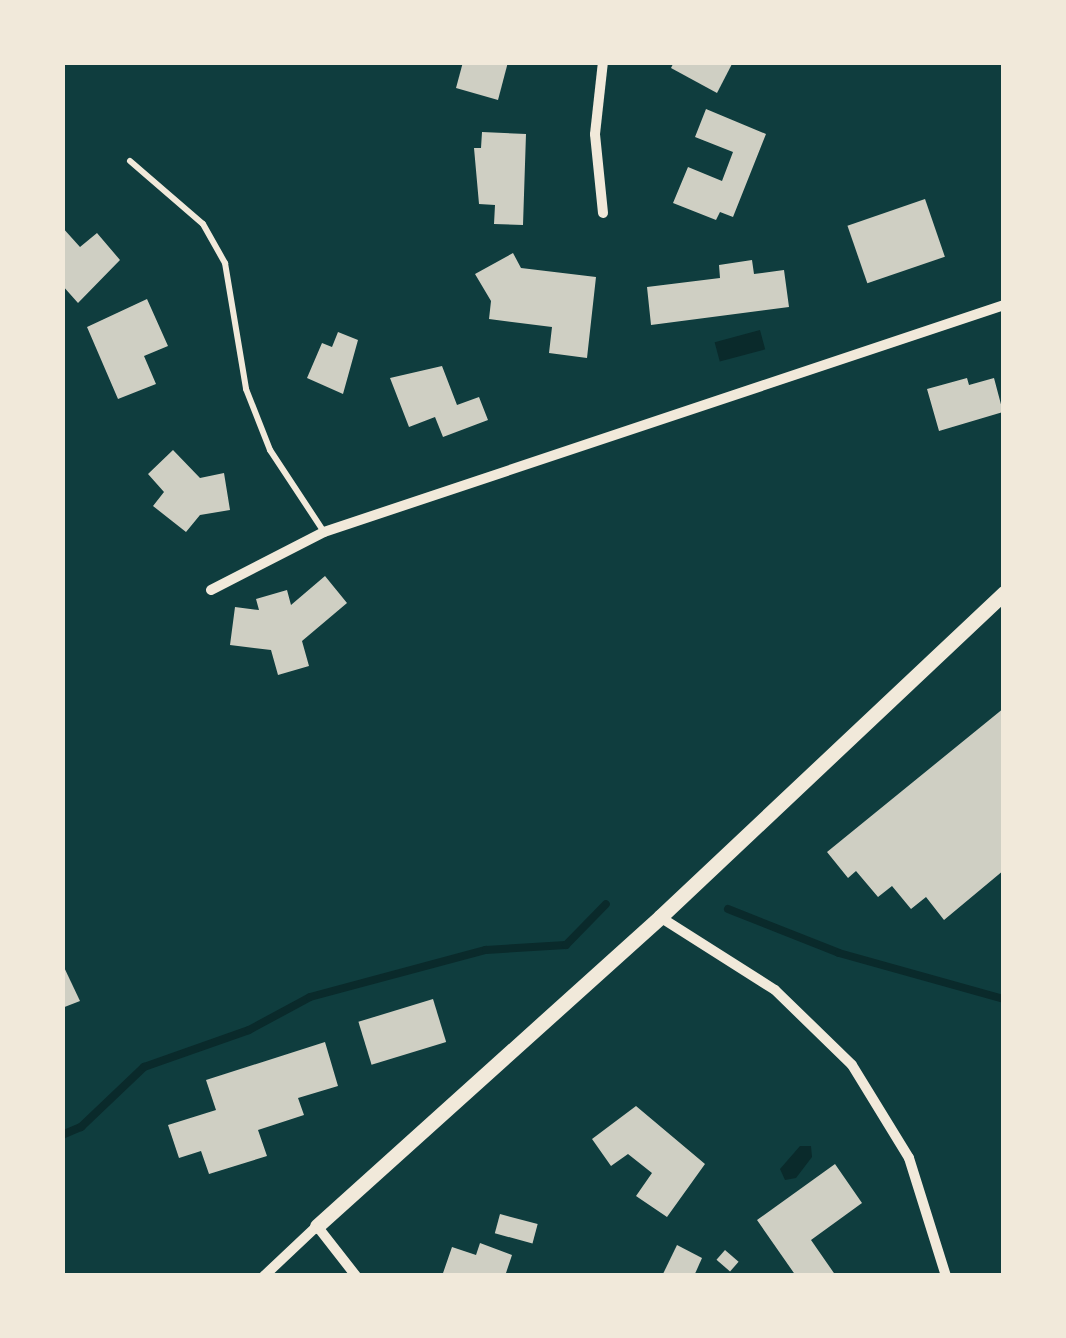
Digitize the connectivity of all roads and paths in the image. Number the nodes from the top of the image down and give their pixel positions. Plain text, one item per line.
1 (603, 62) edge
2 (130, 161) dead end
3 (603, 214) dead end
4 (1004, 306) edge
5 (324, 532) junction
6 (211, 590) dead end
7 (1004, 593) edge
8 (660, 917) junction
9 (316, 1226) junction
10 (264, 1276) edge
11 (356, 1276) edge
12 (946, 1276) edge

1 - 3 street
2 - 5 lane
4 - 5 street
5 - 6 street
7 - 8 street
8 - 9 street
8 - 12 street
9 - 10 street
9 - 11 street

